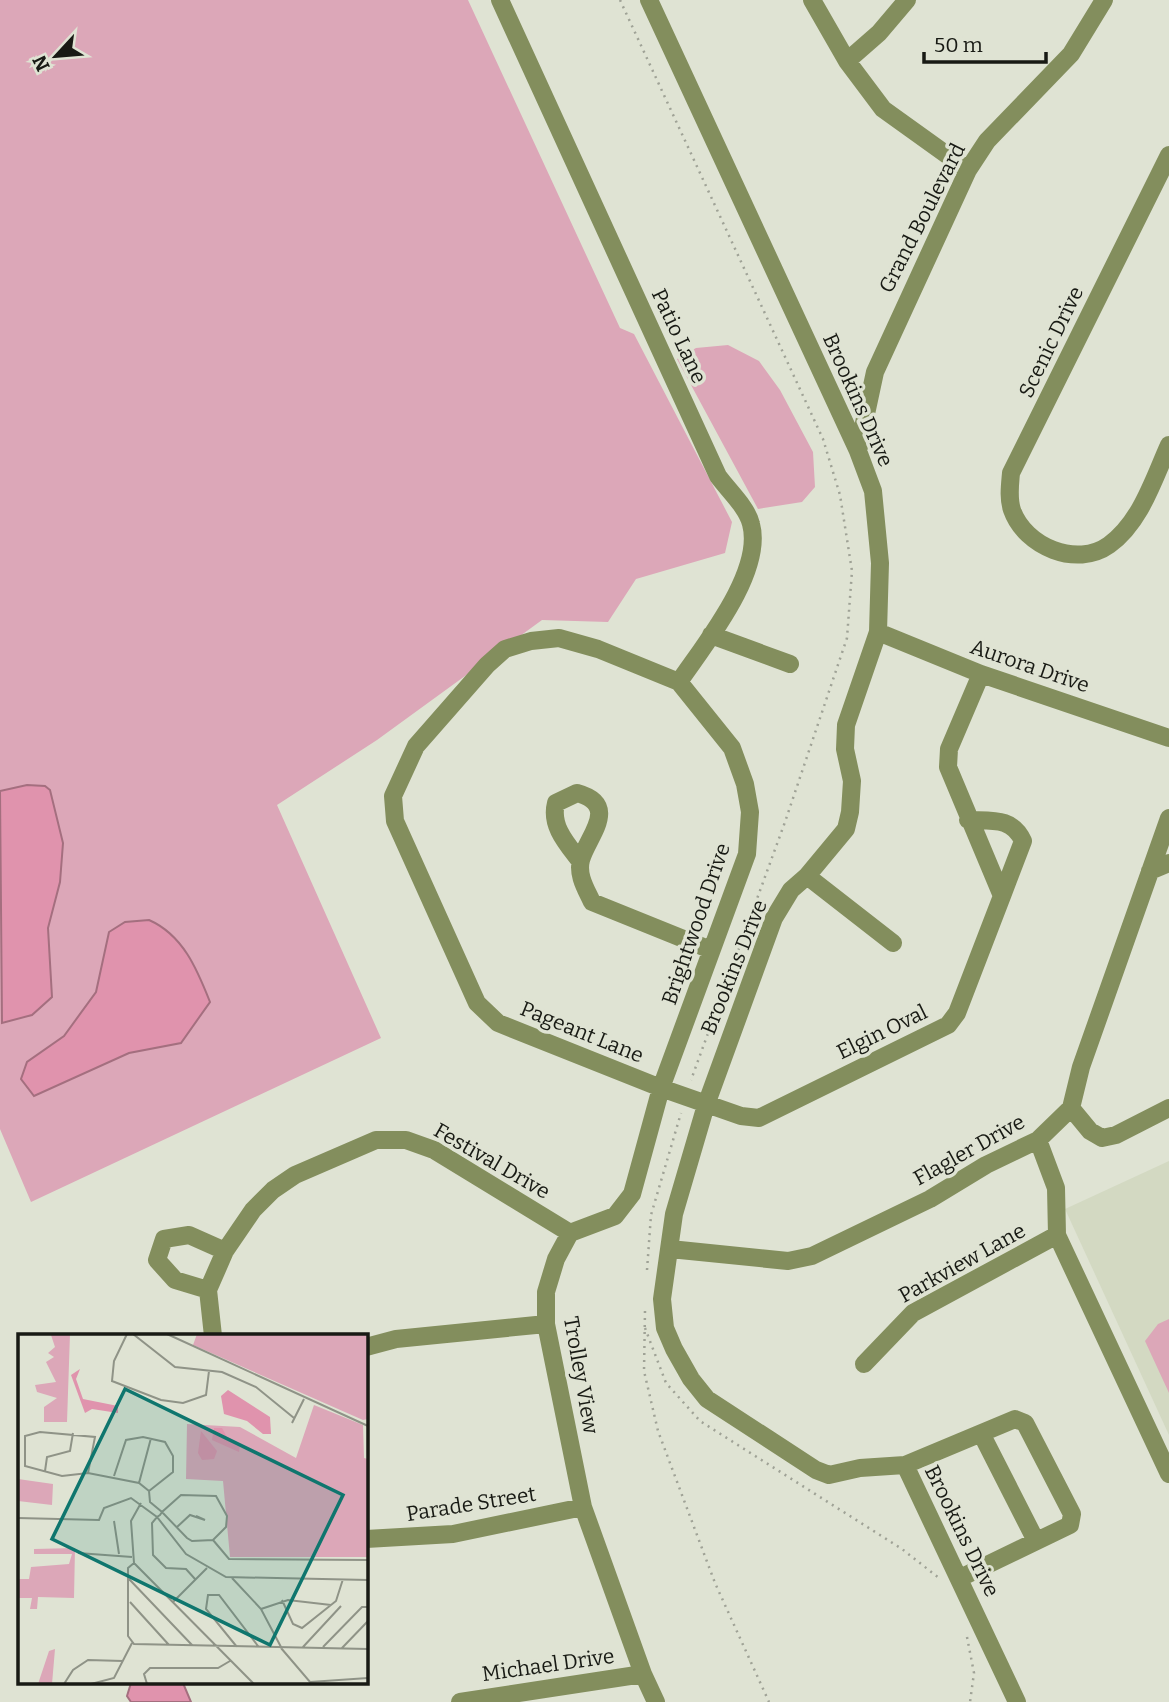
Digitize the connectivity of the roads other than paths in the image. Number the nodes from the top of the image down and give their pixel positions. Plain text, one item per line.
1 (500, 0) edge
2 (649, 0) edge
3 (812, 0) edge
4 (906, 0) edge
5 (1104, 0) edge
6 (847, 61) junction
7 (1169, 155) edge
8 (968, 170) junction
9 (1169, 445) edge
10 (858, 451) junction
11 (878, 632) junction
12 (711, 635) junction
13 (790, 664) dead end
14 (981, 674) junction
15 (678, 682) junction
16 (1169, 738) edge
17 (1169, 818) edge
18 (968, 820) junction
19 (395, 821) joint
20 (580, 860) dead end
21 (1169, 863) edge
22 (1150, 871) junction
23 (807, 876) junction
24 (1002, 896) junction
25 (893, 943) dead end
26 (711, 950) junction
27 (661, 1088) junction
28 (706, 1105) junction
29 (1071, 1108) junction
30 (1169, 1108) edge
31 (1038, 1140) junction
32 (570, 1233) junction
33 (1057, 1235) junction
34 (670, 1249) junction
35 (225, 1251) junction
36 (208, 1290) junction
37 (546, 1324) junction
38 (213, 1334) edge
39 (368, 1346) edge
40 (864, 1364) dead end
41 (982, 1435) junction
42 (905, 1465) junction
43 (1169, 1474) edge
44 (583, 1507) junction
45 (368, 1539) edge
46 (1036, 1541) junction
47 (960, 1577) junction
48 (643, 1674) junction
49 (460, 1702) edge
50 (656, 1702) edge
51 (1017, 1702) edge

1 - 12 street, Patio Lane
2 - 10 street, Brookins Drive
3 - 6 street
4 - 6 street
5 - 8 street, Grand Boulevard
6 - 8 street
7 - 9 street, Scenic Drive
8 - 10 street, Grand Boulevard
10 - 11 street, Brookins Drive
11 - 14 street, Aurora Drive
11 - 23 street, Brookins Drive
12 - 13 street
12 - 15 street, Patio Lane
14 - 16 street, Aurora Drive
14 - 18 street
15 - 19 street, Brightwood Drive
15 - 26 street, Brightwood Drive
17 - 22 street
18 - 24 street
18 - 24 street, Elgin Oval
19 - 27 street, Pageant Lane
20 - 26 street
21 - 22 street
22 - 29 street
23 - 25 street
23 - 28 street, Brookins Drive
24 - 28 street, Elgin Oval
26 - 27 street, Brightwood Drive
27 - 28 street, Pageant Lane
27 - 32 street
28 - 34 street, Brookins Drive
29 - 30 street
29 - 31 street, Flagler Drive
31 - 33 street
31 - 34 street, Flagler Drive
32 - 35 street, Festival Drive
32 - 37 street, Trolley View
33 - 40 street, Parkview Lane
33 - 43 street
34 - 42 street, Brookins Drive
35 - 36 street, Festival Drive
35 - 36 street
36 - 38 street, Festival Drive
37 - 39 street
37 - 44 street, Trolley View
41 - 42 street
41 - 46 street
41 - 46 street
42 - 47 street, Brookins Drive
44 - 45 street, Parade Street
44 - 48 street, Trolley View
46 - 47 street
47 - 51 street, Brookins Drive
48 - 49 street, Michael Drive
48 - 50 street, Trolley View

